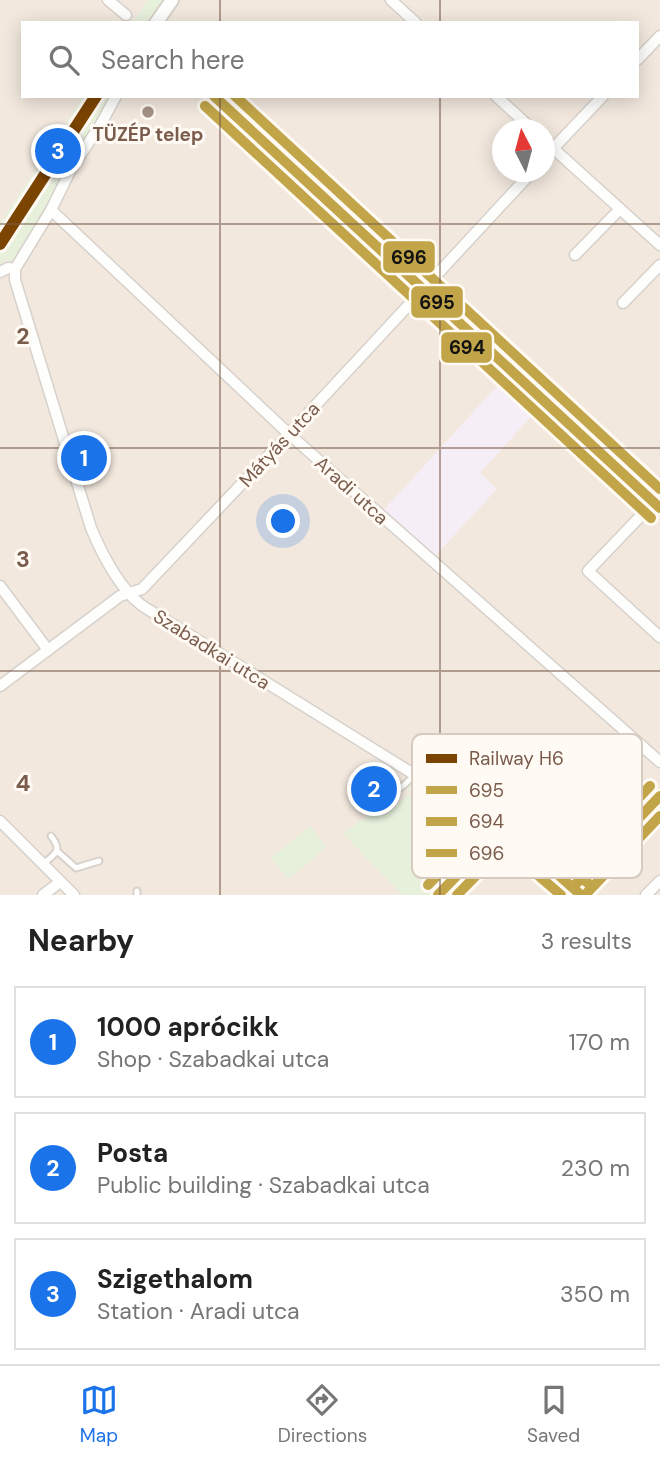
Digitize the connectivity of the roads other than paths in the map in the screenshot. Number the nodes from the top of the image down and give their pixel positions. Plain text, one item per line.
1 (108, 0) edge
2 (172, 0) edge
3 (391, 0) edge
4 (126, 15) dead end
5 (157, 21) edge
6 (414, 21) edge
7 (660, 36) edge
8 (639, 58) edge
9 (115, 98) edge
10 (216, 98) edge
11 (498, 98) edge
12 (601, 98) edge
13 (521, 119) edge
14 (555, 146) edge
15 (555, 150) edge
16 (523, 182) edge
17 (620, 209) junction
18 (51, 210) junction
19 (660, 245) edge
20 (575, 256) dead end
21 (660, 265) edge
22 (15, 269) junction
23 (0, 272) edge
24 (423, 290) junction
25 (623, 303) dead end
26 (289, 434) junction
27 (657, 505) edge
28 (0, 586) edge
29 (129, 593) junction
30 (660, 637) edge
31 (48, 650) junction
32 (0, 686) edge
33 (628, 734) edge
34 (642, 746) edge
35 (660, 762) edge
36 (412, 773) edge
37 (412, 778) edge
38 (660, 796) edge
39 (380, 804) dead end
40 (642, 817) edge
41 (0, 821) edge
42 (51, 835) dead end
43 (57, 851) junction
44 (99, 861) dead end
45 (43, 864) junction
46 (454, 878) edge
47 (562, 878) edge
48 (660, 881) edge
49 (60, 882) junction
50 (577, 891) edge
51 (43, 895) edge
52 (74, 895) edge
53 (438, 895) edge
54 (646, 895) edge

1 - 4 street
2 - 5 street
3 - 6 street
7 - 8 street
9 - 18 street
10 - 24 street
11 - 13 street
12 - 14 street
15 - 17 street
16 - 24 street, Mátyás utca
17 - 19 street
17 - 20 street
18 - 22 street
18 - 26 street, Aradi utca
21 - 25 street
22 - 23 street
22 - 29 street, Szabadkai utca
24 - 26 street, Mátyás utca
24 - 27 street
26 - 29 street, Mátyás utca
26 - 33 street, Aradi utca
27 - 30 street
28 - 31 street
29 - 31 street, Mátyás utca
29 - 36 street, Szabadkai utca
31 - 32 street, Mátyás utca
34 - 35 street, Aradi utca
37 - 39 lane
38 - 40 street
41 - 45 street
42 - 43 lane
43 - 44 lane
43 - 45 lane
45 - 49 street
46 - 53 street
47 - 50 street, Szabadkai utca
48 - 54 street
49 - 51 street
49 - 52 street

